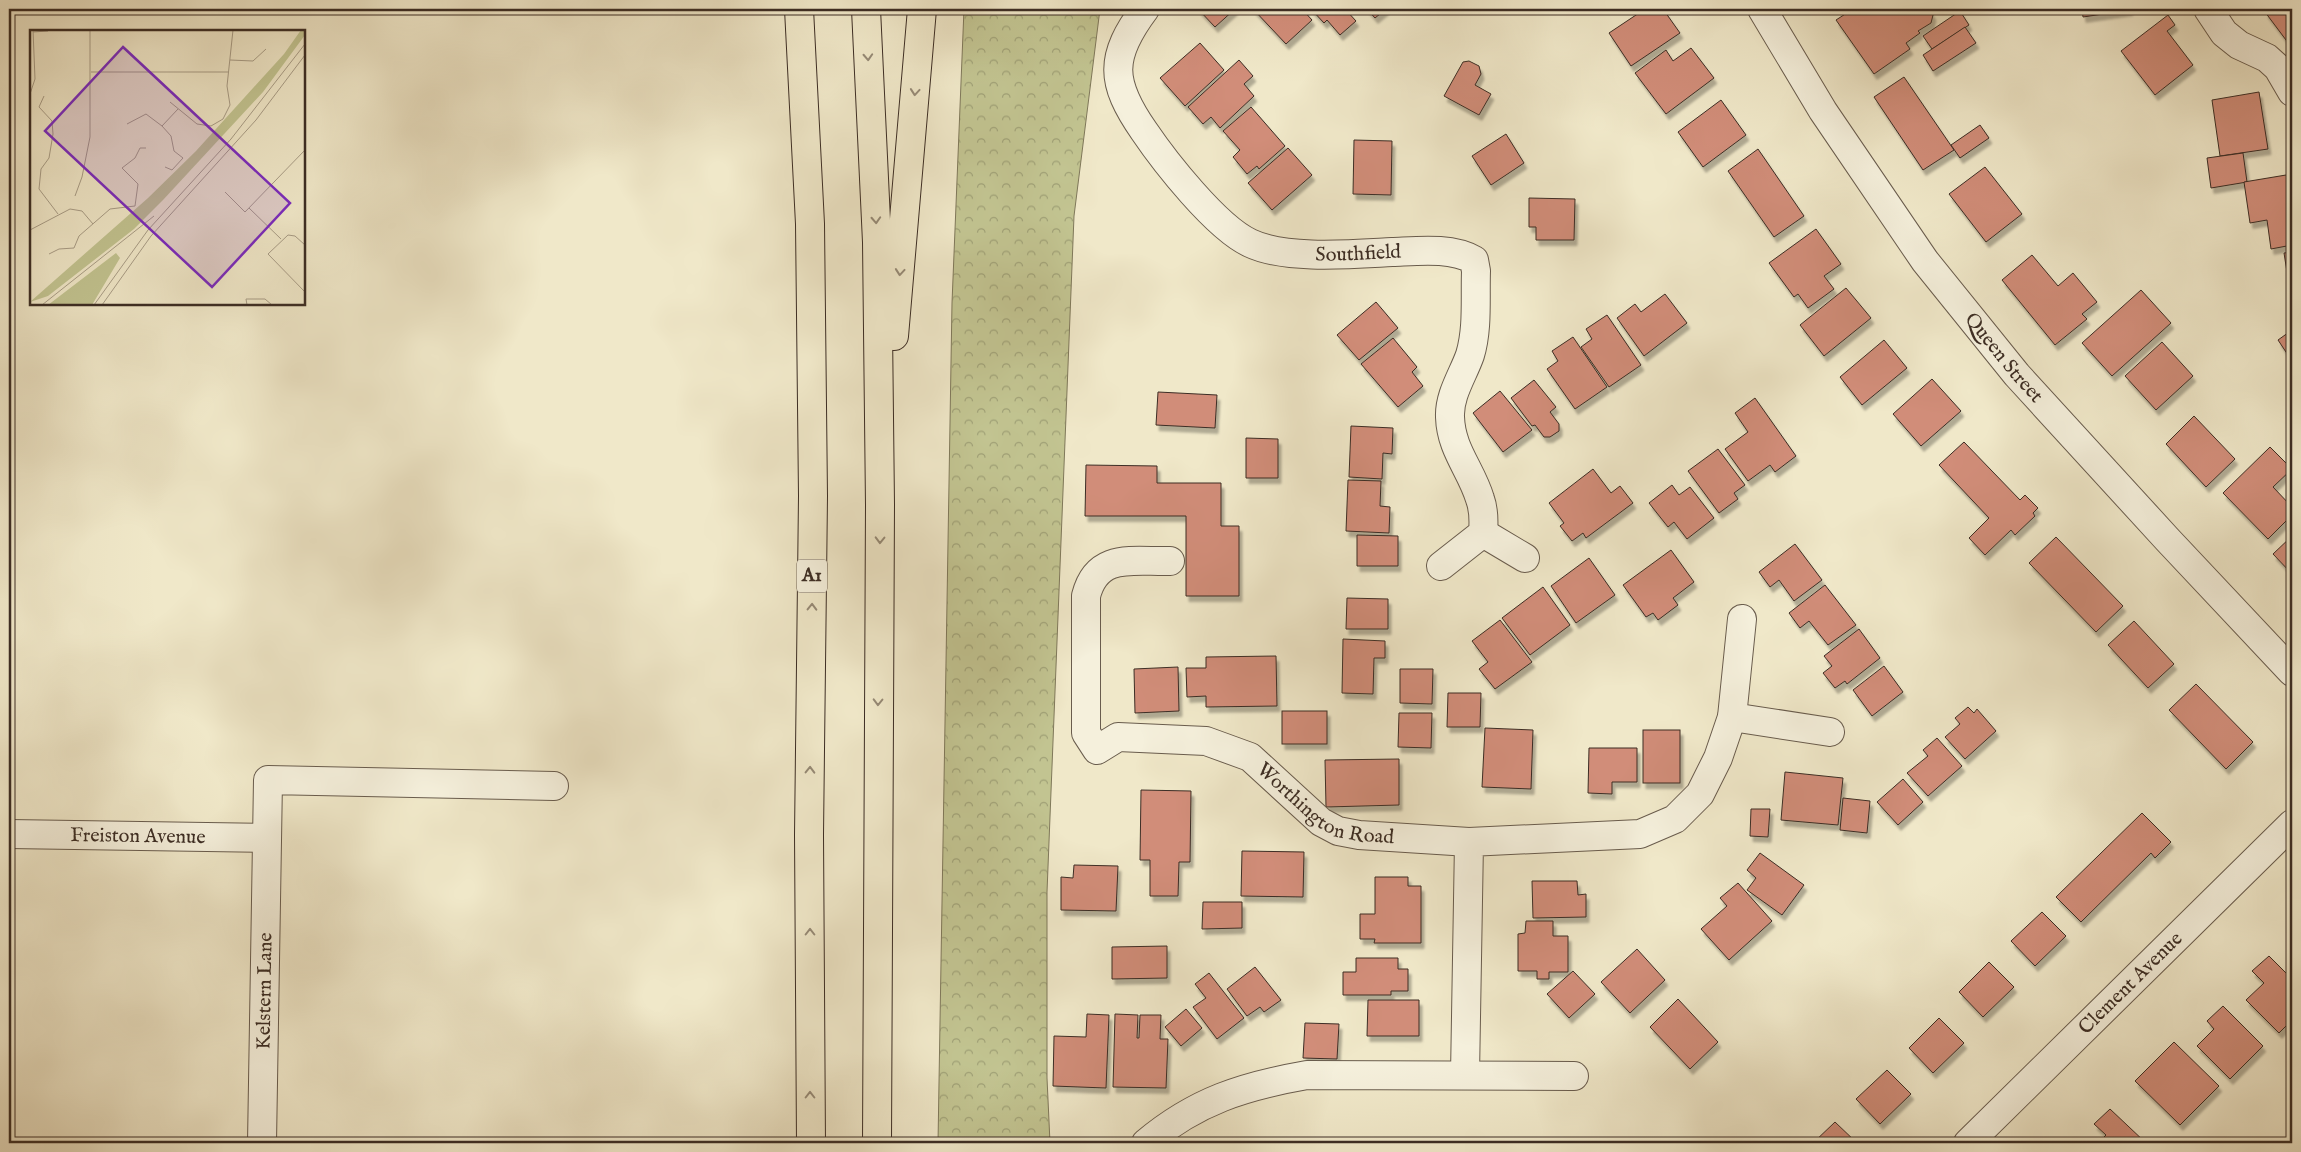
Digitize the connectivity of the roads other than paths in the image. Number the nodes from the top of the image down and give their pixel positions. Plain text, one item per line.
1 (799, 9) edge
2 (866, 9) edge
3 (922, 9) edge
4 (1145, 9) edge
5 (1762, 9) edge
6 (2208, 9) edge
7 (2292, 92) edge
8 (880, 505) junction
9 (1483, 533) junction
10 (1525, 558) dead end
11 (1170, 561) dead end
12 (1441, 566) dead end
13 (1742, 619) dead end
14 (2292, 672) edge
15 (1732, 716) junction
16 (1830, 732) dead end
17 (554, 786) dead end
18 (2292, 824) edge
19 (9, 834) edge
20 (267, 838) junction
21 (1469, 842) junction
22 (1465, 1075) junction
23 (1574, 1076) dead end
24 (262, 1143) edge
25 (811, 1143) edge
26 (877, 1143) edge
27 (1146, 1143) edge
28 (1968, 1143) edge

25 -> 1 highway, A1
2 -> 8 highway
3 -> 8 highway
4 - 9 street, Southfield
5 - 14 street, Queen Street
6 - 7 street
8 -> 26 highway
9 - 10 street
9 - 12 street
11 - 21 street, Worthington Road
13 - 15 street, Worthington Road
15 - 16 street
15 - 21 street, Worthington Road
17 - 20 street, Kelstern Lane
18 - 28 street, Clement Avenue
19 - 20 street, Freiston Avenue
20 - 24 street, Kelstern Lane
21 - 22 street
22 - 23 street
22 - 27 street

